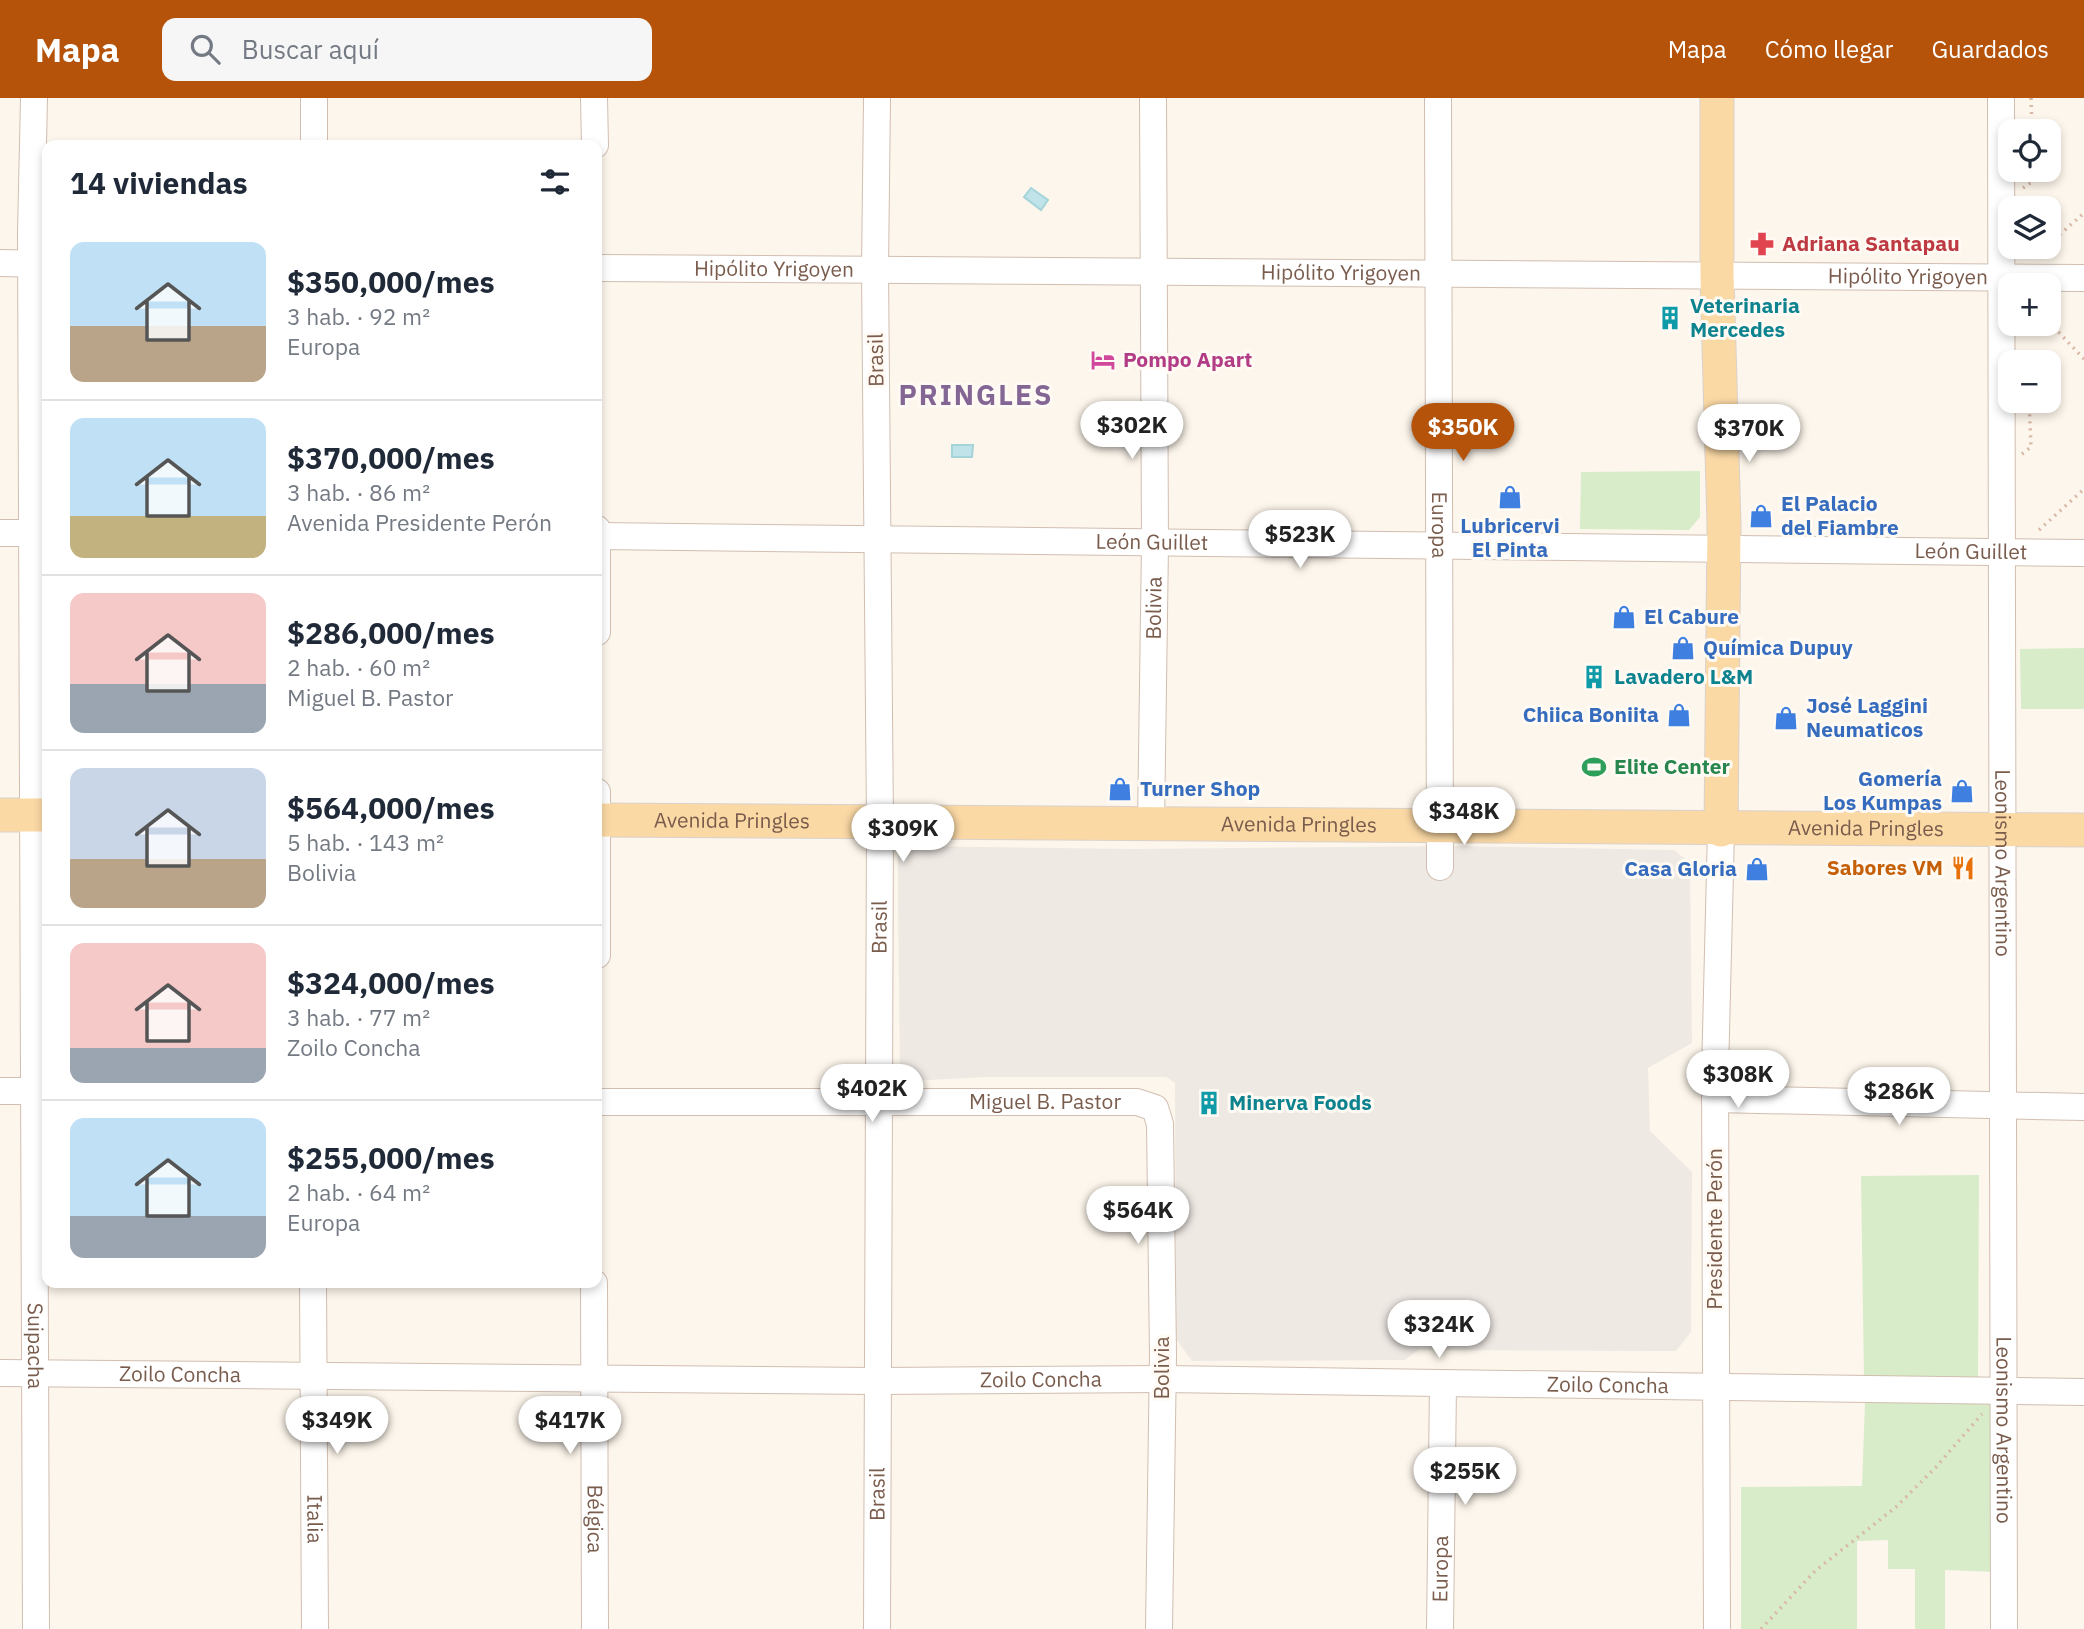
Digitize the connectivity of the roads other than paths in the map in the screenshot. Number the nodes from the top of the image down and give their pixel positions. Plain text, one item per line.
1 (34, 98) edge
2 (314, 98) edge
3 (594, 98) edge
4 (877, 98) edge
5 (1153, 98) edge
6 (1438, 98) edge
7 (1717, 98) edge
8 (2001, 98) edge
9 (314, 140) edge
10 (594, 140) edge
11 (0, 263) edge
12 (39, 264) edge
13 (602, 268) edge
14 (875, 270) junction
15 (1155, 271) junction
16 (2002, 273) edge
17 (1438, 274) junction
18 (1717, 276) junction
19 (1998, 278) edge
20 (2061, 278) edge
21 (2084, 278) edge
22 (2002, 336) edge
23 (0, 533) edge
24 (40, 533) edge
25 (602, 536) edge
26 (877, 539) junction
27 (1155, 545) junction
28 (1439, 548) junction
29 (1723, 549) junction
30 (2003, 552) junction
31 (2084, 553) edge
32 (0, 815) edge
33 (41, 815) edge
34 (602, 820) edge
35 (880, 823) junction
36 (1151, 825) junction
37 (1440, 828) junction
38 (1721, 830) junction
39 (2001, 830) junction
40 (2084, 830) edge
41 (1440, 867) dead end
42 (0, 1091) edge
43 (41, 1091) edge
44 (1715, 1099) junction
45 (877, 1101) junction
46 (602, 1102) edge
47 (2001, 1106) junction
48 (2084, 1107) edge
49 (1155, 1108) joint
50 (313, 1288) edge
51 (594, 1288) edge
52 (0, 1373) edge
53 (36, 1373) junction
54 (312, 1376) junction
55 (593, 1378) junction
56 (1163, 1379) junction
57 (877, 1381) junction
58 (1443, 1384) junction
59 (1715, 1389) junction
60 (2004, 1391) junction
61 (2084, 1392) edge
62 (36, 1629) edge
63 (315, 1629) edge
64 (595, 1629) edge
65 (877, 1629) edge
66 (1159, 1629) edge
67 (1440, 1629) edge
68 (1717, 1629) edge
69 (2004, 1629) edge

1 - 12 street, Suipacha
2 - 9 street
3 - 10 street
4 - 14 street, Brasil
5 - 15 street, Bolivia
6 - 17 street, Europa
7 - 18 main road
8 - 16 street, Leonismo Argentino
11 - 12 street
12 - 24 street, Suipacha
13 - 14 street, Hipólito Yrigoyen
14 - 15 street, Hipólito Yrigoyen
14 - 26 street, Brasil
15 - 17 street, Hipólito Yrigoyen
15 - 27 street, Bolivia
17 - 18 street, Hipólito Yrigoyen
17 - 28 street, Europa
18 - 19 street, Hipólito Yrigoyen
18 - 29 main road
20 - 21 street, Hipólito Yrigoyen
22 - 30 street, Leonismo Argentino
23 - 24 street
24 - 33 street, Suipacha
25 - 26 street, León Guillet
26 - 27 street, León Guillet
26 - 35 street, Brasil
27 - 28 street, León Guillet
27 - 36 street, Bolivia
28 - 29 street, León Guillet
28 - 37 street, Europa
29 - 30 street, León Guillet
29 - 38 main road
30 - 31 street, León Guillet
30 - 39 street, Leonismo Argentino
32 - 33 main road
33 - 43 street, Suipacha
34 - 35 main road, Avenida Pringles
35 - 36 main road, Avenida Pringles
35 - 45 street, Brasil
36 - 37 main road, Avenida Pringles
37 - 38 main road, Avenida Pringles
37 - 41 street, Europa
38 - 39 main road, Avenida Pringles
38 - 44 street, Presidente Perón
39 - 40 main road, Avenida Pringles
39 - 47 street, Leonismo Argentino
42 - 43 street
43 - 53 street, Suipacha
44 - 47 street
44 - 59 street, Presidente Perón
45 - 46 street, Miguel B. Pastor
45 - 49 street, Miguel B. Pastor
45 - 57 street, Brasil
47 - 48 street
47 - 60 street, Leonismo Argentino
49 - 56 street, Bolivia
50 - 54 street, Italia
51 - 55 street, Bélgica
52 - 53 street, Zoilo Concha
53 - 54 street, Zoilo Concha
53 - 62 street, Suipacha
54 - 55 street, Zoilo Concha
54 - 63 street, Italia
55 - 57 street, Zoilo Concha
55 - 64 street, Bélgica
56 - 57 street, Zoilo Concha
56 - 58 street, Zoilo Concha
56 - 66 street, Bolivia
57 - 65 street, Brasil
58 - 59 street, Zoilo Concha
58 - 67 street, Europa
59 - 60 street, Zoilo Concha
59 - 68 street, Presidente Perón
60 - 61 street, Zoilo Concha
60 - 69 street, Leonismo Argentino

